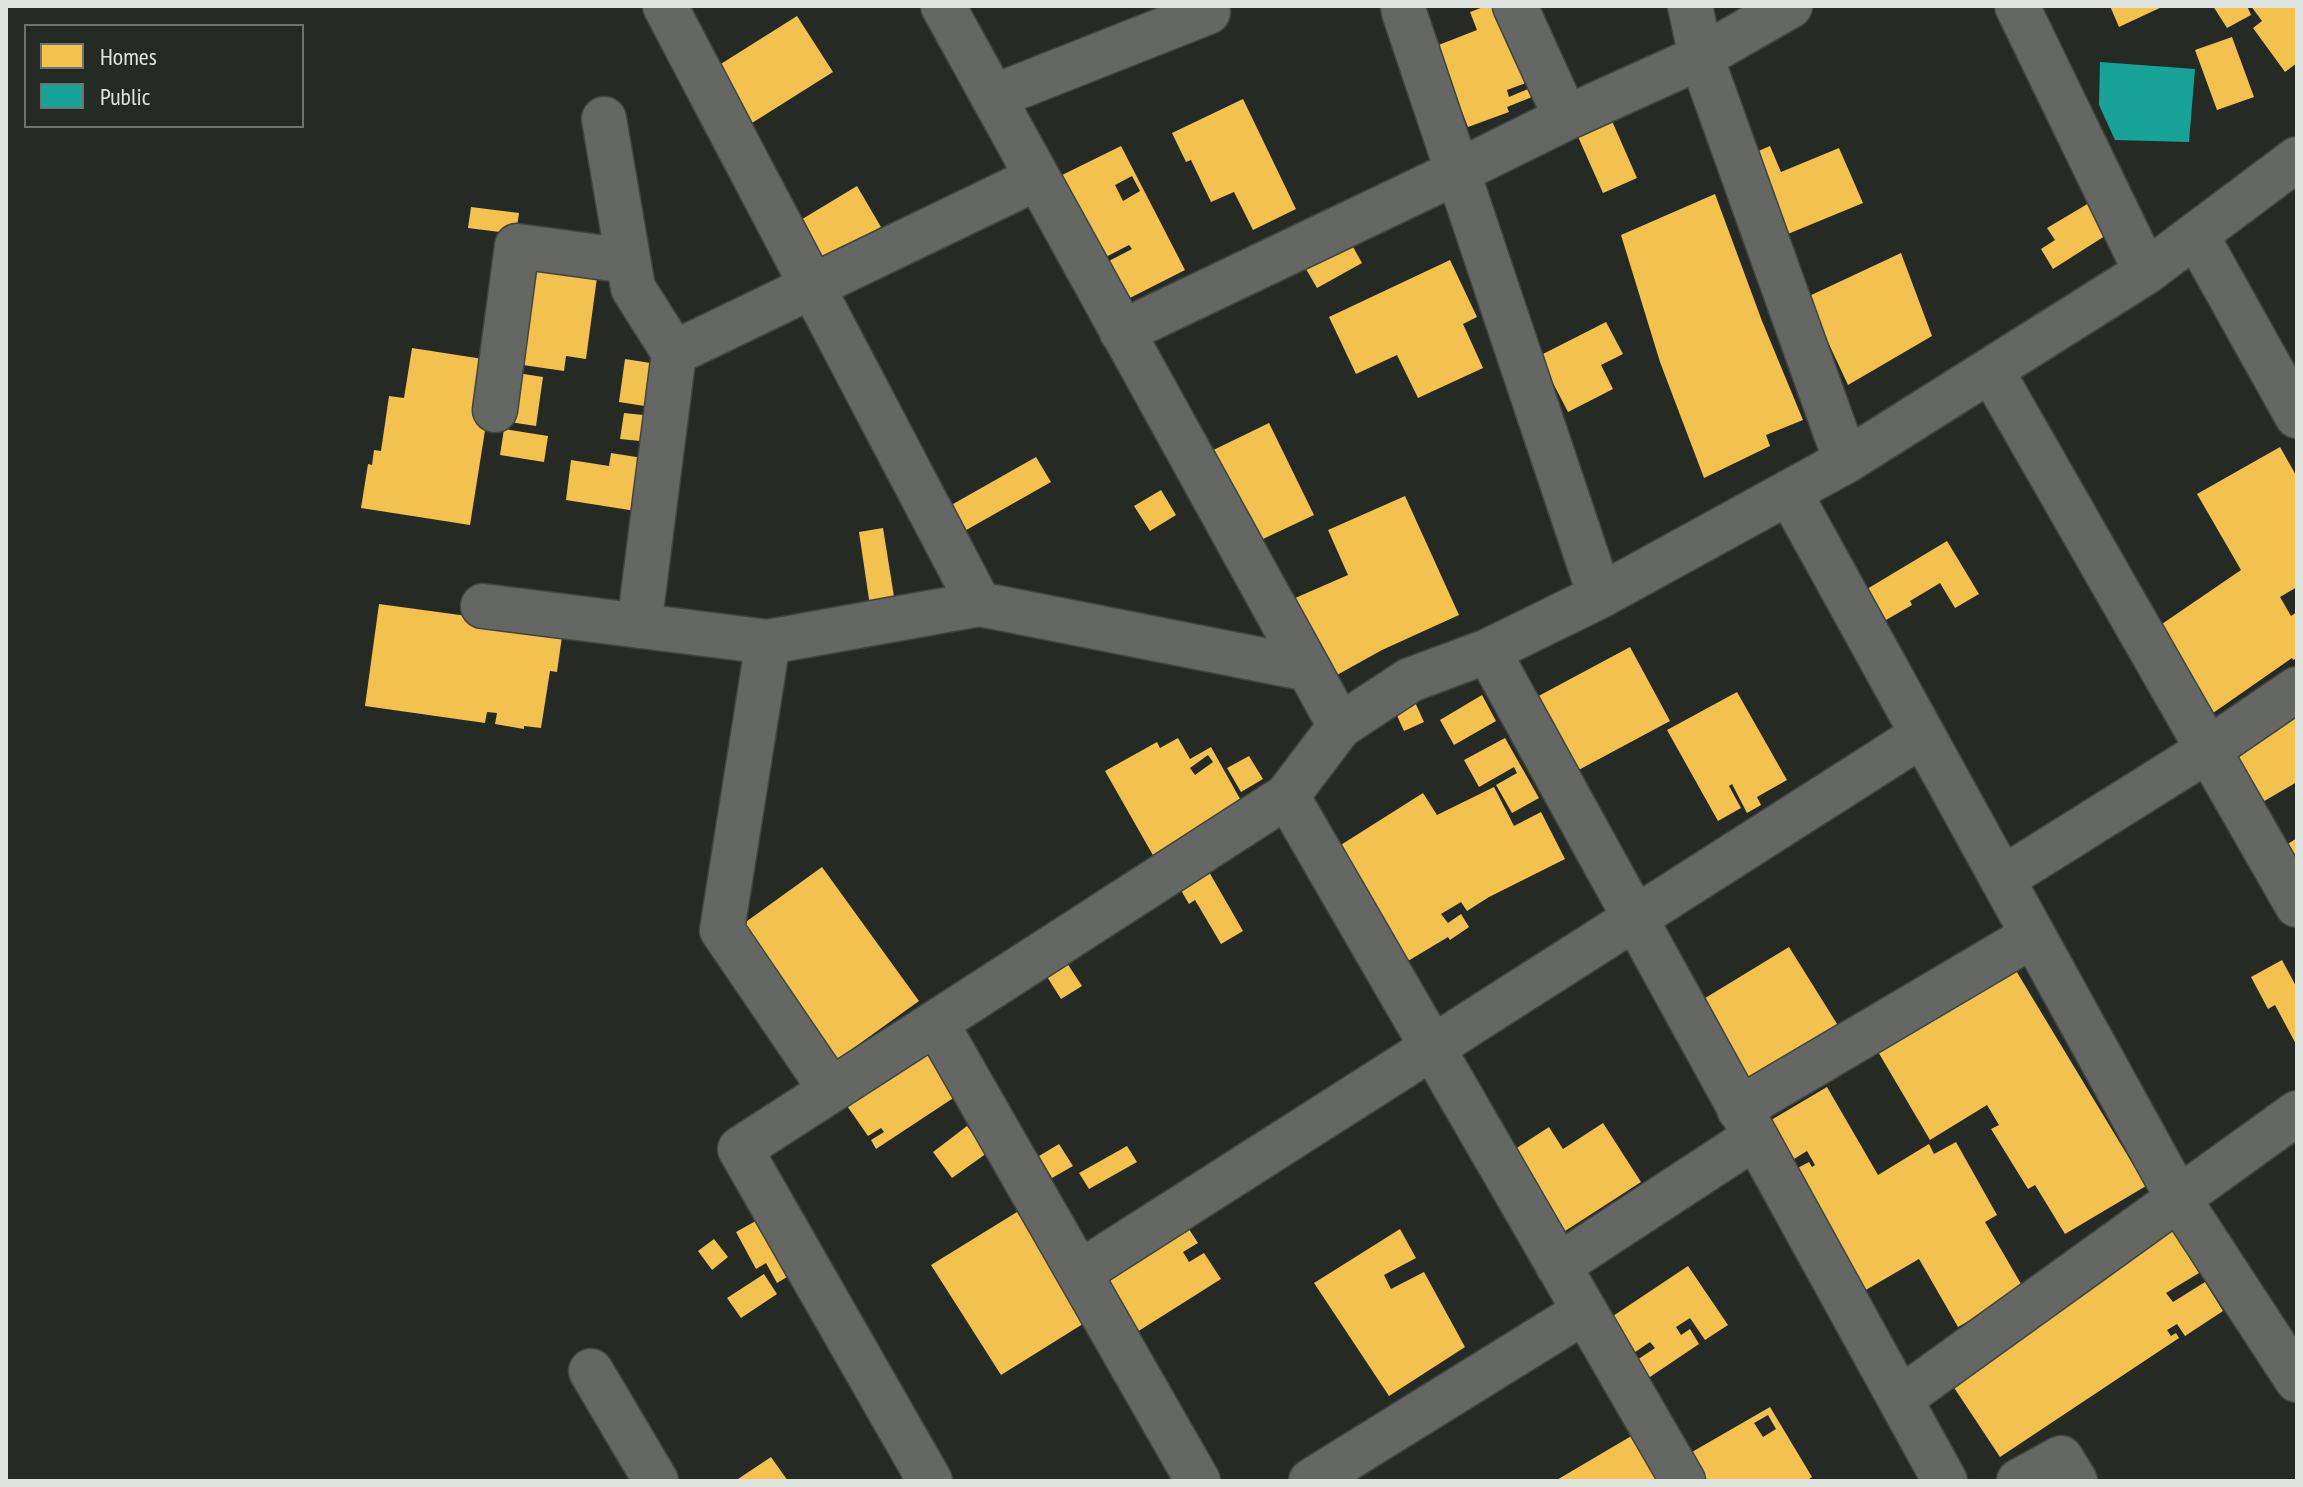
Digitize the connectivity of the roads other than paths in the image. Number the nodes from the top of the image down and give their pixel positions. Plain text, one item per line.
1 (665, 6) edge
2 (943, 6) edge
3 (1206, 6) edge
4 (1403, 6) edge
5 (1515, 6) edge
6 (1690, 6) edge
7 (1790, 6) edge
8 (2017, 6) edge
9 (1701, 57) junction
10 (993, 97) junction
11 (1566, 118) junction
12 (604, 119) dead end
13 (2297, 159) edge
14 (1457, 172) junction
15 (1037, 178) junction
16 (2196, 235) junction
17 (628, 261) junction
18 (2146, 272) junction
19 (812, 286) junction
20 (1122, 332) junction
21 (674, 353) junction
22 (1991, 370) junction
23 (495, 410) dead end
24 (2297, 416) edge
25 (1846, 461) junction
26 (1789, 492) junction
27 (1600, 596) junction
28 (979, 604) junction
29 (483, 606) dead end
30 (639, 626) junction
31 (768, 642) junction
32 (1488, 651) junction
33 (1308, 669) junction
34 (2297, 689) edge
35 (1340, 726) junction
36 (1922, 735) junction
37 (2208, 750) junction
38 (1287, 796) junction
39 (2002, 879) junction
40 (2297, 905) edge
41 (1635, 918) junction
42 (2032, 936) junction
43 (936, 1023) junction
44 (1433, 1048) junction
45 (831, 1090) junction
46 (2297, 1113) edge
47 (1747, 1123) junction
48 (2178, 1198) junction
49 (1558, 1266) junction
50 (1079, 1273) junction
51 (1585, 1311) junction
52 (591, 1371) dead end
53 (2297, 1380) edge
54 (1900, 1399) junction
55 (656, 1481) edge
56 (930, 1481) edge
57 (1198, 1481) edge
58 (1311, 1481) edge
59 (1683, 1481) edge
60 (1945, 1481) edge
61 (2019, 1481) edge
62 (2075, 1481) edge

1 - 19 street
2 - 10 street
3 - 10 street
4 - 14 street
5 - 11 street
6 - 9 street
7 - 9 street
8 - 18 street
9 - 11 street
9 - 25 street
10 - 15 street
11 - 14 street
12 - 17 street
13 - 16 street
14 - 20 street
14 - 27 street
15 - 19 street
15 - 20 street
16 - 18 street
16 - 24 street
17 - 21 street
17 - 23 street
18 - 22 street
19 - 21 street
19 - 28 street
20 - 33 street
21 - 30 street
22 - 25 street
22 - 37 street
25 - 26 street
26 - 27 street
26 - 36 street
27 - 32 street
28 - 31 street
28 - 33 street
29 - 30 street
30 - 31 street
31 - 45 street
32 - 35 street
32 - 41 street
33 - 35 street
34 - 37 street
35 - 38 street
36 - 39 street
36 - 41 street
37 - 39 street
37 - 40 street
38 - 43 street
38 - 44 street
39 - 42 street
41 - 44 street
41 - 47 street
42 - 47 street
42 - 48 street
43 - 45 street
43 - 50 street
44 - 49 street
44 - 50 street
45 - 56 street
46 - 48 street
47 - 49 street
47 - 54 street
48 - 53 street
48 - 54 street
49 - 51 street
50 - 57 street
51 - 58 street
51 - 59 street
52 - 55 street
54 - 60 street
61 - 62 street

